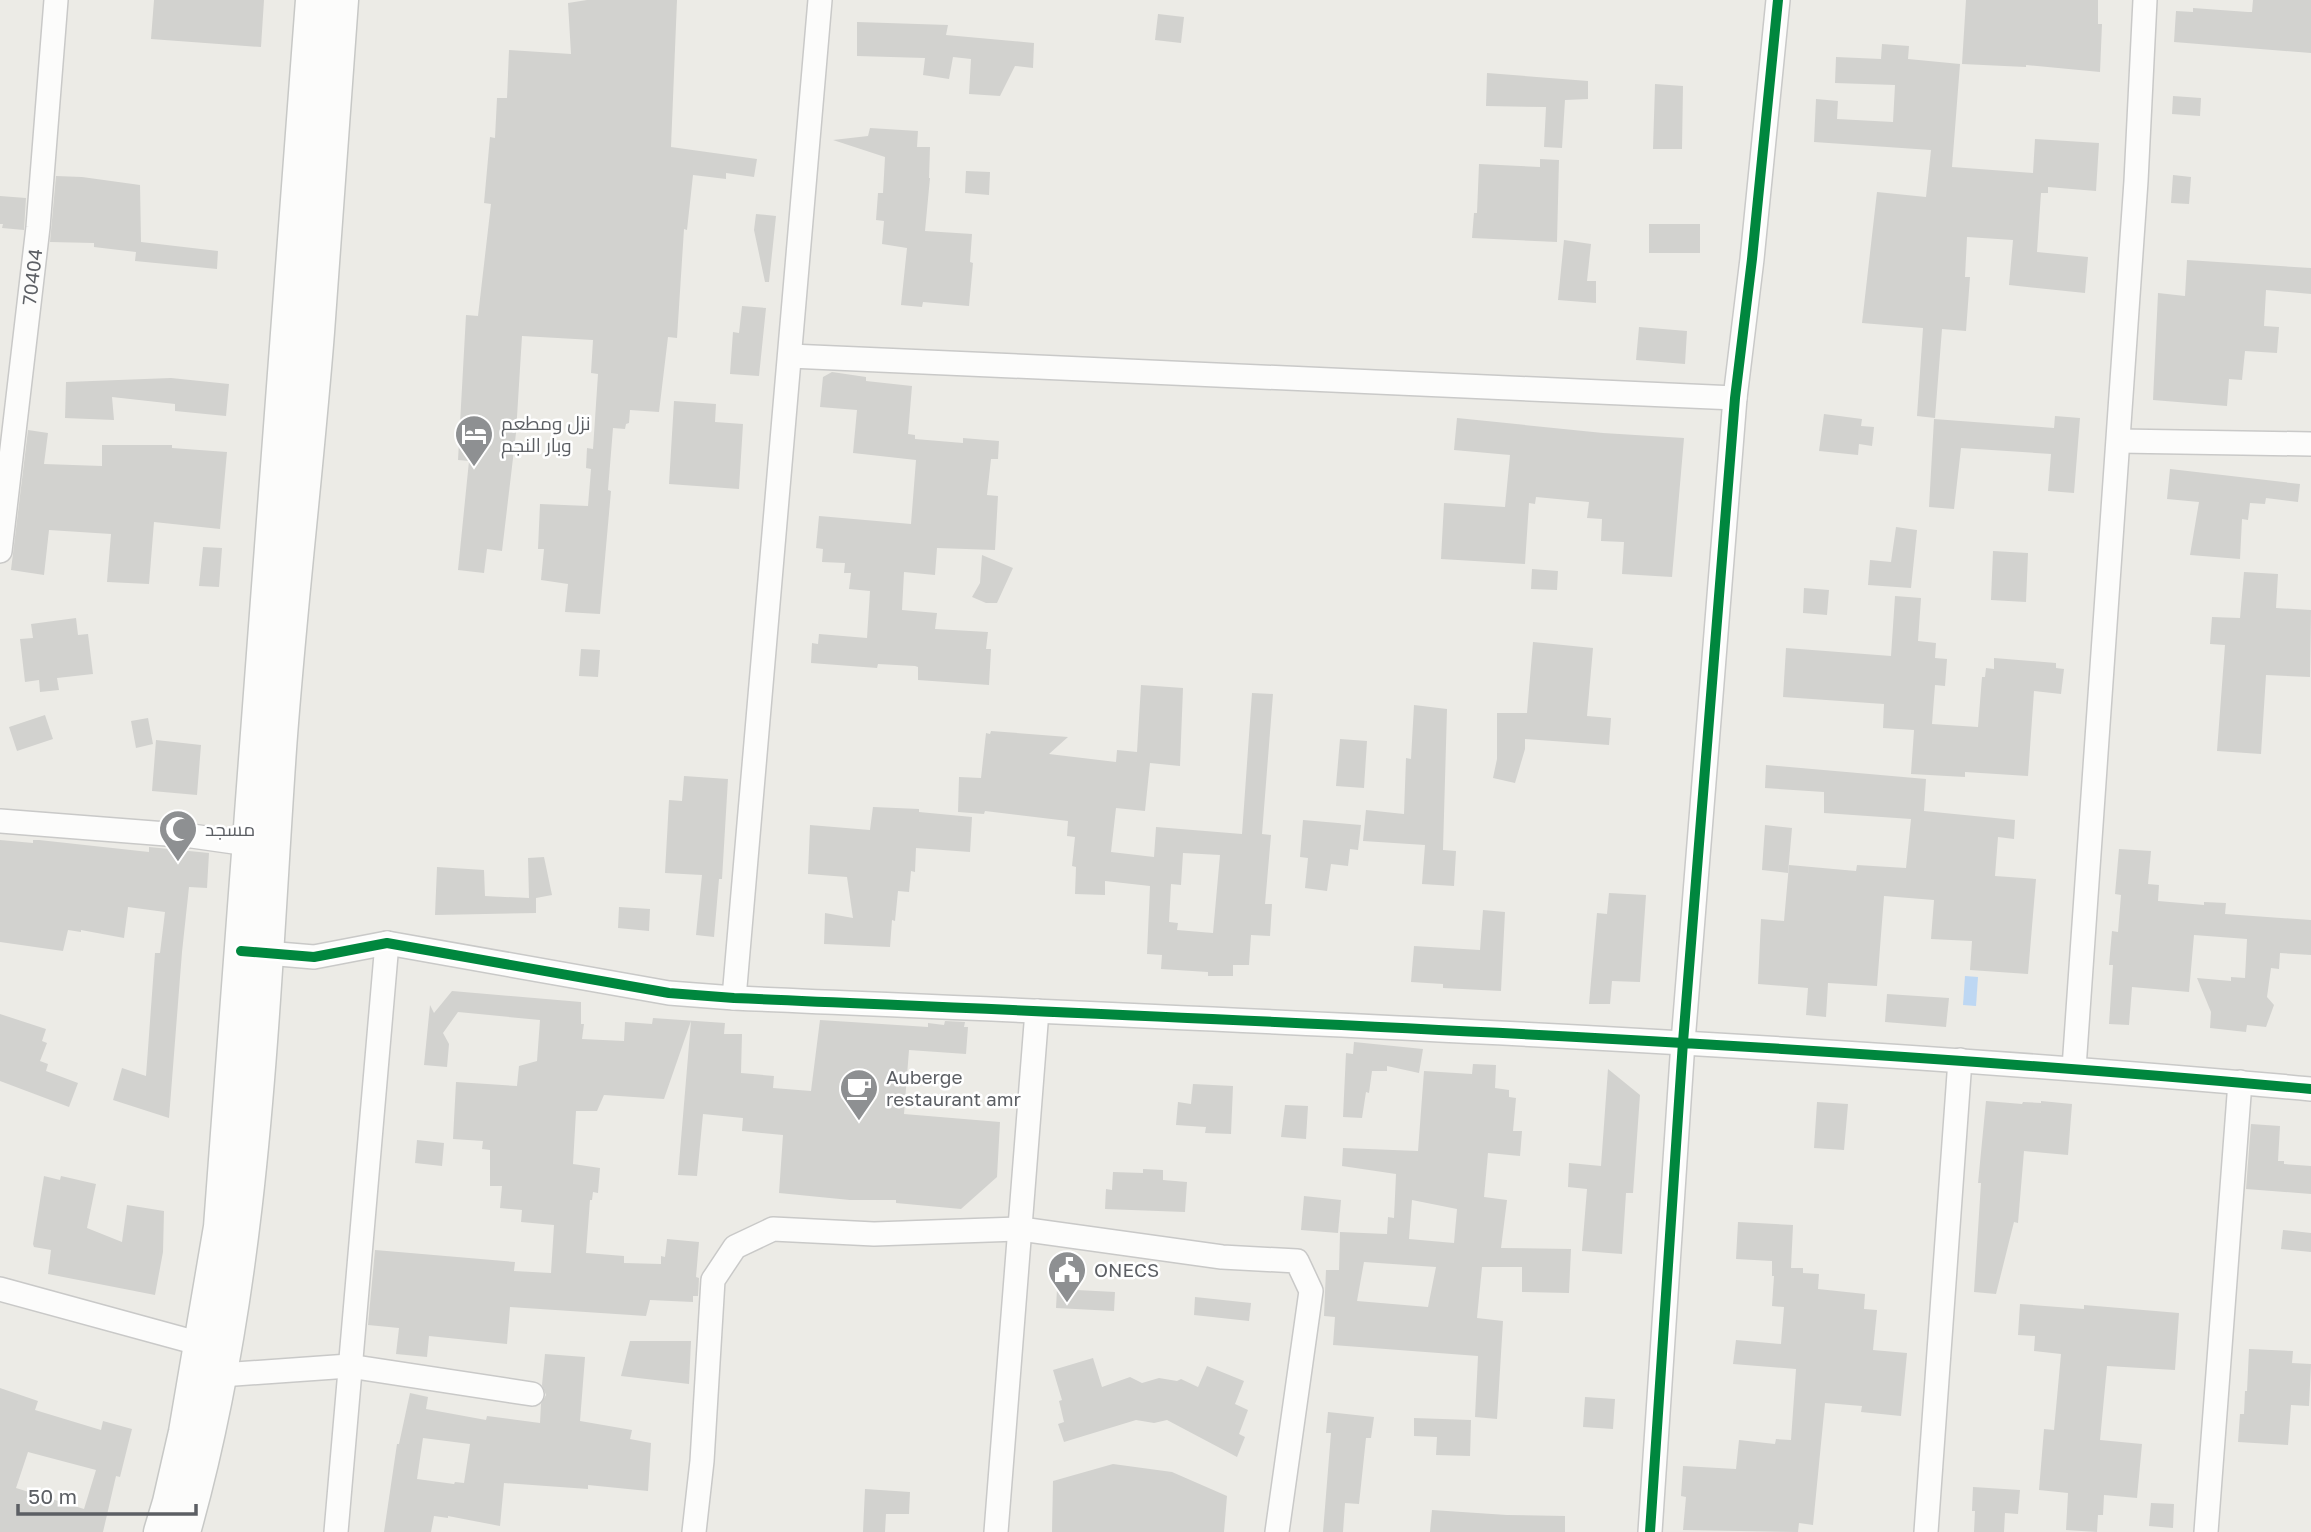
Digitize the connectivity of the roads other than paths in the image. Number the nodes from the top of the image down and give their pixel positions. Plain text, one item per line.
1 (56, 0) edge
2 (312, 0) edge
3 (342, 0) edge
4 (820, 0) edge
5 (1778, 0) edge
6 (2145, 0) edge
7 (790, 356) junction
8 (1735, 398) junction
9 (2119, 441) junction
10 (2311, 444) edge
11 (0, 551) edge
12 (0, 821) edge
13 (248, 844) junction
14 (387, 943) junction
15 (253, 952) junction
16 (734, 998) junction
17 (1037, 1012) junction
18 (1684, 1042) junction
19 (1961, 1060) junction
20 (2074, 1068) junction
21 (2240, 1082) junction
22 (2311, 1088) edge
23 (1021, 1229) junction
24 (0, 1289) edge
25 (201, 1345) junction
26 (349, 1366) junction
27 (221, 1375) junction
28 (532, 1394) dead end
29 (160, 1532) edge
30 (184, 1532) edge
31 (337, 1532) edge
32 (695, 1532) edge
33 (996, 1532) edge
34 (1277, 1532) edge
35 (1650, 1532) edge
36 (1926, 1532) edge
37 (2206, 1532) edge

1 - 11 street, 70404
2 - 13 main road
3 - 15 main road
4 - 7 street
5 - 8 street
6 - 9 street
7 - 8 street
7 - 16 street
8 - 18 street
9 - 10 street
9 - 20 street
12 - 13 street
13 - 15 main road
14 - 15 street
14 - 16 street
14 - 26 street
15 - 25 main road
15 - 27 main road
16 - 17 street
17 - 18 street
17 - 23 street
18 - 19 street
18 - 35 street
19 - 20 street
19 - 36 street
20 - 21 street
21 - 22 street
21 - 37 street
23 - 32 street
23 - 33 street
23 - 34 street
24 - 25 street
25 - 29 main road
26 - 27 street
26 - 28 street
26 - 31 street
27 - 30 main road

